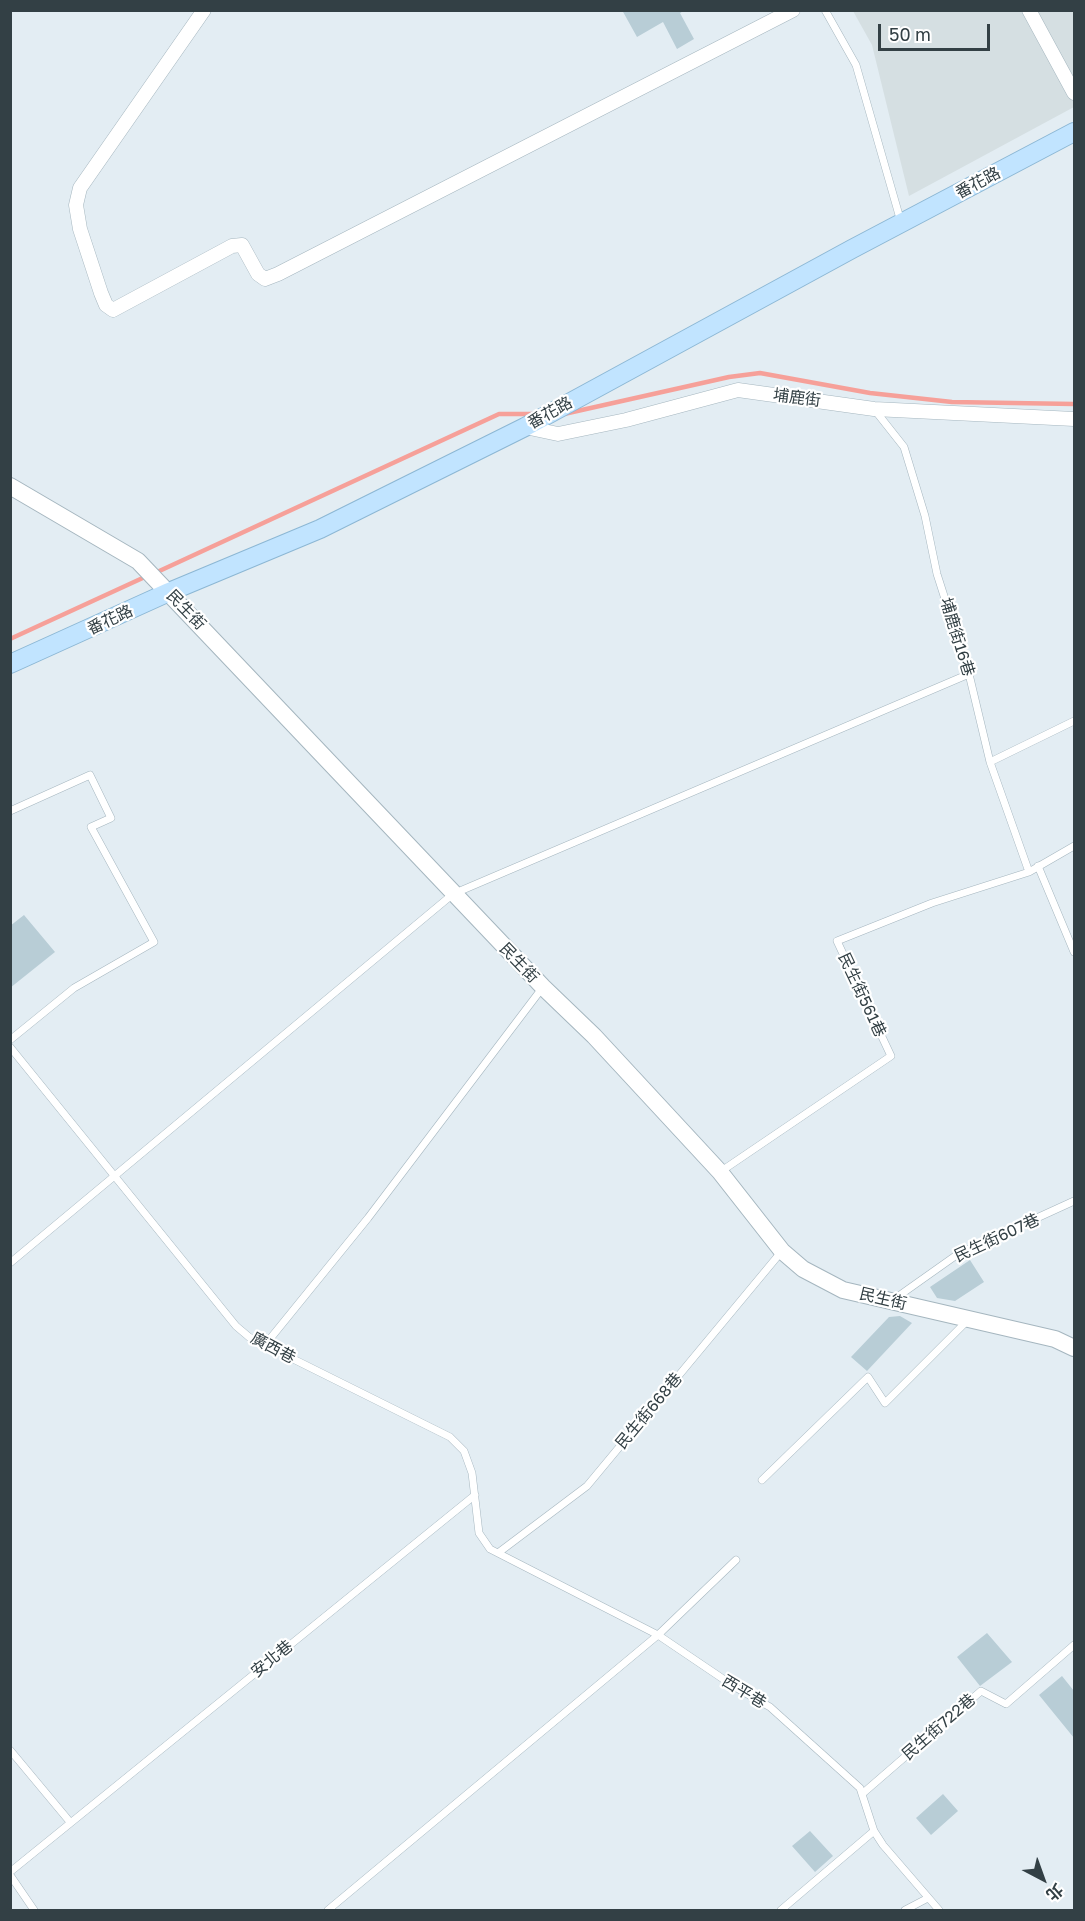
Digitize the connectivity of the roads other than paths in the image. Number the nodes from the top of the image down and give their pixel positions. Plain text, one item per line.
1 (204, 10) edge
2 (793, 10) edge
3 (825, 10) edge
4 (1029, 10) edge
5 (1074, 93) edge
6 (1074, 132) edge
7 (902, 223) junction
8 (874, 409) junction
9 (1074, 419) edge
10 (525, 427) junction
11 (10, 486) edge
12 (169, 592) junction
13 (10, 664) edge
14 (969, 674) junction
15 (1074, 721) edge
16 (990, 762) junction
17 (10, 811) edge
18 (1074, 846) edge
19 (1038, 866) junction
20 (1029, 872) junction
21 (453, 894) junction
22 (1074, 952) edge
23 (543, 987) junction
24 (10, 1040) edge
25 (10, 1047) edge
26 (720, 1172) junction
27 (116, 1177) junction
28 (1074, 1201) edge
29 (782, 1251) junction
30 (10, 1263) edge
31 (893, 1300) junction
32 (968, 1320) junction
33 (265, 1345) junction
34 (1074, 1348) edge
35 (762, 1480) dead end
36 (475, 1495) junction
37 (498, 1553) junction
38 (736, 1560) dead end
39 (658, 1635) junction
40 (1074, 1645) edge
41 (10, 1750) edge
42 (862, 1794) junction
43 (70, 1822) junction
44 (874, 1831) junction
45 (10, 1873) edge
46 (928, 1898) junction
47 (34, 1911) edge
48 (328, 1911) edge
49 (781, 1911) edge
50 (905, 1911) edge
51 (939, 1911) edge

1 - 2 street
3 - 7 lane
4 - 5 street
6 - 7 main road, 番花路
7 - 10 main road, 番花路
8 - 9 street, 埔鹿街
8 - 10 street, 埔鹿街
8 - 14 lane, 埔鹿街16巷
10 - 12 main road, 番花路
11 - 12 street, 民生街
12 - 13 main road, 番花路
12 - 21 street, 民生街
14 - 16 lane, 埔鹿街16巷
14 - 21 lane
15 - 16 lane
16 - 20 lane, 埔鹿街16巷
17 - 24 lane
18 - 19 lane, 民生街561巷
19 - 20 lane, 民生街561巷
19 - 22 lane
20 - 26 lane, 民生街561巷
21 - 23 street, 民生街
21 - 27 lane
23 - 26 street, 民生街
23 - 33 lane
25 - 27 lane, 廣西巷
26 - 29 street, 民生街
27 - 30 lane
27 - 33 lane, 廣西巷
28 - 31 lane, 民生街607巷
29 - 31 street, 民生街
29 - 37 lane, 民生街668巷
31 - 32 street, 民生街
32 - 34 street, 民生街
32 - 35 lane
33 - 36 lane, 廣西巷
36 - 37 lane, 廣西巷
36 - 43 lane, 安北巷
37 - 39 lane, 西平巷
38 - 39 lane
39 - 42 lane, 西平巷
39 - 48 lane
40 - 42 lane, 民生街722巷
41 - 43 lane
42 - 44 lane, 西平巷
43 - 45 lane, 安北巷
44 - 46 lane, 西平巷
44 - 49 lane
45 - 47 lane
46 - 50 lane
46 - 51 lane, 西平巷

